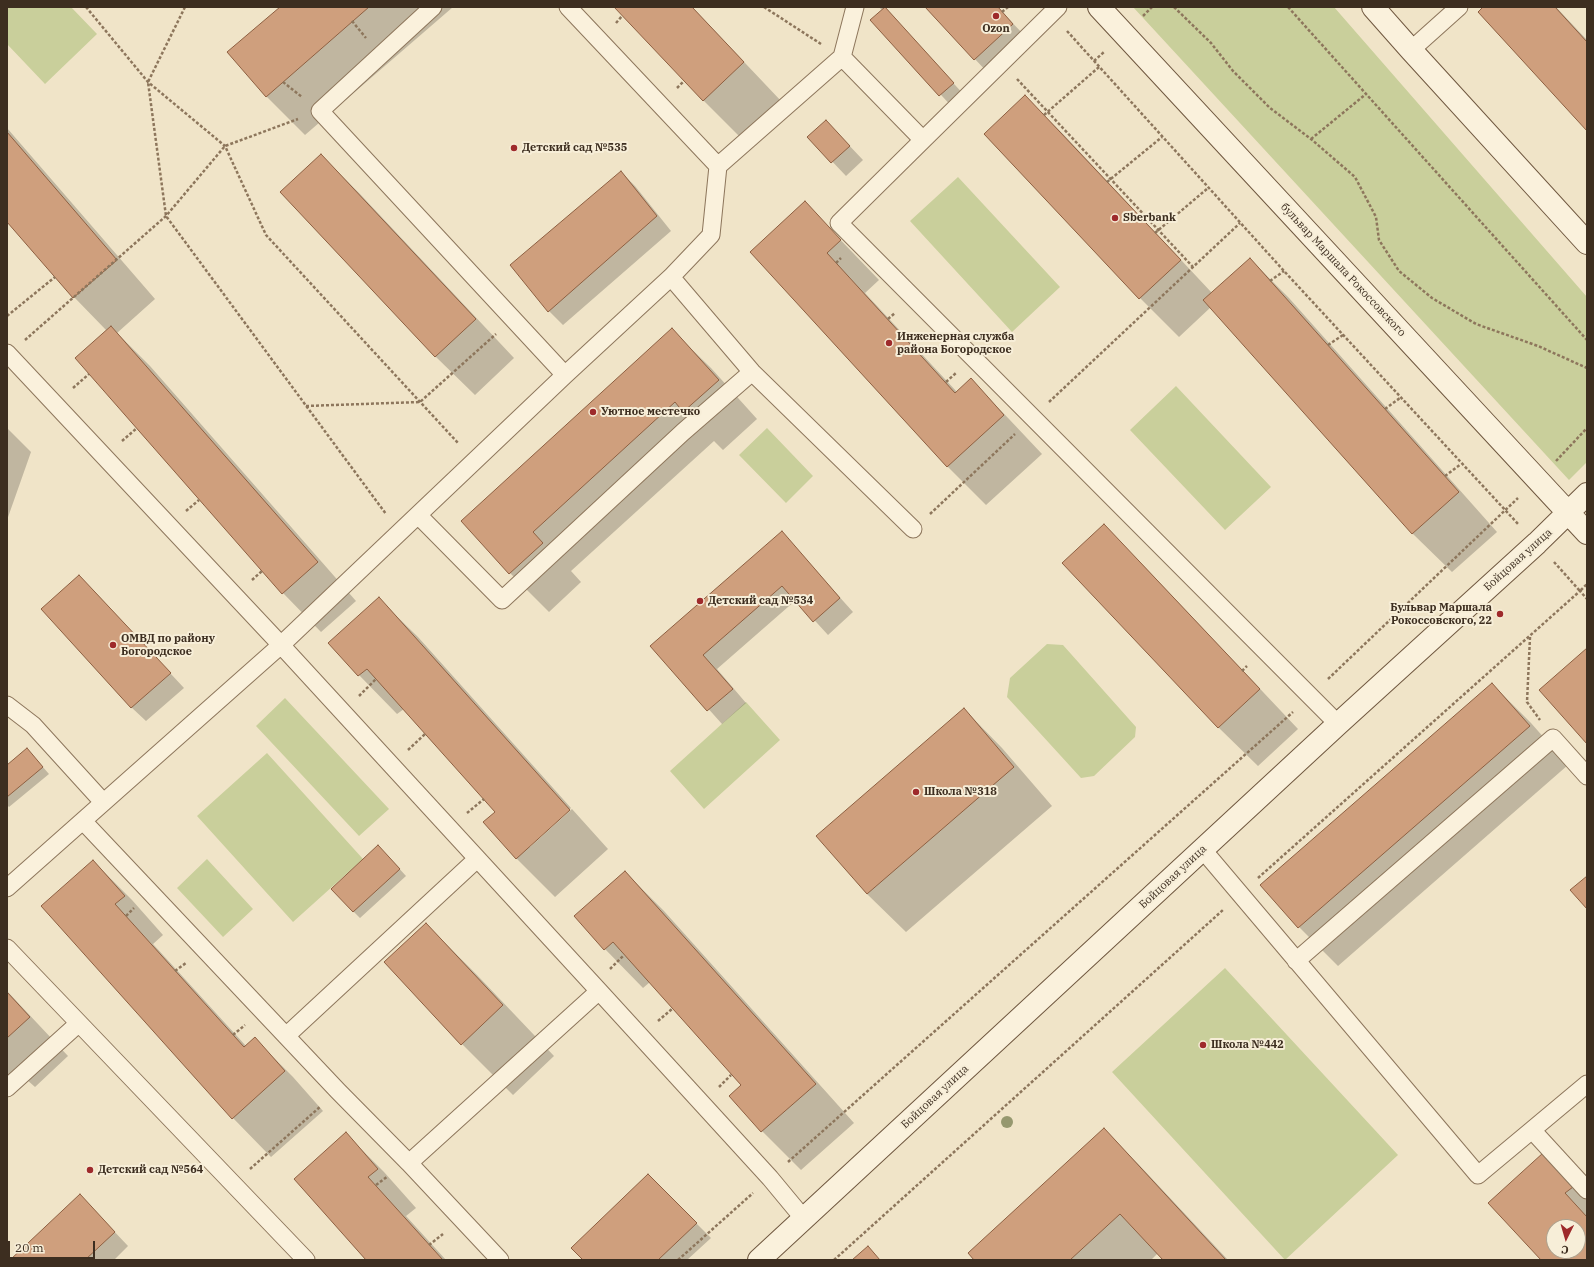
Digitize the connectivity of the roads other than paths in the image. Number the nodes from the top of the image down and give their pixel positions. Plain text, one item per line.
1 (433, 7) edge
2 (568, 7) edge
3 (855, 7) edge
4 (1099, 7) edge
5 (1373, 7) edge
6 (1459, 7) edge
7 (1055, 10) edge
8 (1411, 50) junction
9 (842, 58) junction
10 (923, 140) junction
11 (718, 166) junction
12 (1587, 243) edge
13 (671, 277) junction
14 (8, 354) edge
15 (752, 372) junction
16 (565, 375) junction
17 (1587, 494) edge
18 (1569, 513) junction
19 (418, 514) junction
20 (913, 529) road end
21 (1587, 533) edge
22 (282, 645) junction
23 (7, 705) edge
24 (1338, 724) junction
25 (1587, 776) edge
26 (103, 802) junction
27 (83, 820) junction
28 (1203, 850) junction
29 (478, 859) junction
30 (7, 888) edge
31 (7, 948) edge
32 (1296, 960) junction
33 (599, 990) junction
34 (79, 1023) junction
35 (286, 1036) junction
36 (1587, 1084) edge
37 (7, 1088) edge
38 (1532, 1130) junction
39 (409, 1163) junction
40 (1587, 1190) edge
41 (804, 1219) junction
42 (306, 1260) edge
43 (500, 1260) edge
44 (759, 1260) edge

1 - 16 lane
2 - 11 lane
3 - 9 lane
4 - 18 street, бульвар Маршала Рокоссовского
5 - 8 street
6 - 8 lane
7 - 10 lane
8 - 12 street
9 - 10 lane
9 - 11 lane
10 - 24 lane
11 - 13 lane
13 - 15 lane
13 - 16 lane
14 - 22 lane
15 - 19 lane
15 - 20 lane
16 - 19 lane
17 - 18 street, Бойцовая улица
18 - 21 street, бульвар Маршала Рокоссовского
18 - 24 street, Бойцовая улица
19 - 22 lane
22 - 26 lane
22 - 29 lane
23 - 26 lane
24 - 28 street, Бойцовая улица
25 - 32 lane
26 - 27 lane
27 - 30 lane
27 - 35 lane
28 - 32 lane
28 - 41 street, Бойцовая улица
29 - 33 lane
29 - 35 lane
31 - 34 lane
32 - 38 lane
33 - 39 lane
33 - 41 lane
34 - 37 lane
34 - 42 lane
35 - 39 lane
36 - 38 lane
38 - 40 lane
39 - 43 lane
41 - 44 street, Бойцовая улица

